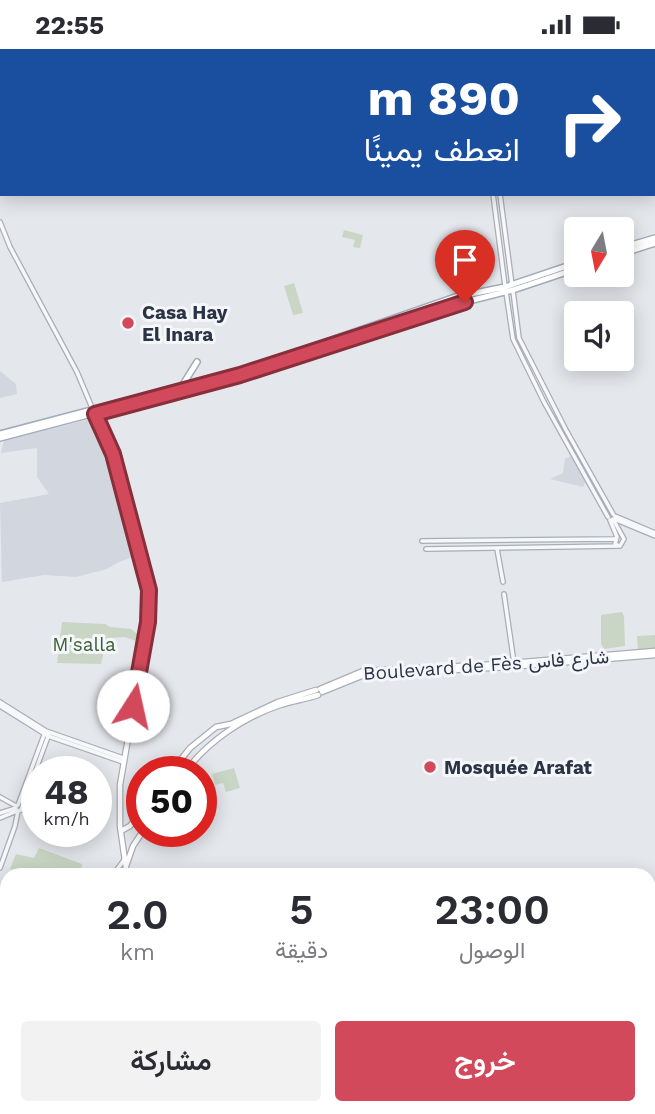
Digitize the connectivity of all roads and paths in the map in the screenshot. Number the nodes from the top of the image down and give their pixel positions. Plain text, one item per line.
1 (493, 196) edge
2 (500, 196) edge
3 (0, 222) edge
4 (655, 240) edge
5 (634, 245) edge
6 (634, 249) edge
7 (564, 267) edge
8 (564, 272) edge
9 (509, 288) junction
10 (197, 362) dead end
11 (182, 387) junction
12 (94, 412) junction
13 (0, 436) edge
14 (612, 517) junction
15 (627, 524) junction
16 (618, 530) junction
17 (655, 535) edge
18 (617, 537) junction
19 (422, 541) dead end
20 (619, 546) junction
21 (426, 549) dead end
22 (497, 549) junction
23 (503, 582) dead end
24 (505, 594) dead end
25 (655, 653) edge
26 (514, 663) junction
27 (319, 692) junction
28 (0, 704) edge
29 (47, 733) junction
30 (184, 756) edge
31 (199, 756) edge
32 (123, 760) junction
33 (0, 797) edge
34 (18, 808) junction
35 (0, 816) edge
36 (120, 817) junction
37 (126, 820) edge
38 (126, 828) edge
39 (121, 831) junction
40 (133, 847) edge
41 (124, 859) junction
42 (126, 866) junction
43 (0, 868) edge
44 (118, 868) edge
45 (123, 868) edge

1 - 9 street
2 - 9 street
3 - 12 street
4 - 5 main road
4 - 6 main road
7 - 9 main road
8 - 9 main road
9 - 11 main road
9 - 12 main road
9 - 14 street
10 - 11 main road
11 - 12 main road
12 - 13 main road
12 - 32 main road
14 - 15 street
14 - 16 street
14 - 17 street
14 - 18 street
15 - 16 street
15 - 17 street
16 - 18 street
18 - 19 street
18 - 20 street
18 - 20 street
20 - 22 street
21 - 22 street
22 - 23 street
24 - 26 street
25 - 26 main road, Boulevard de Fès شارع فاس
25 - 27 main road, Boulevard de Fès شارع فاس
26 - 27 main road, Boulevard de Fès شارع فاس
27 - 30 main road, Boulevard de Fès شارع فاس
27 - 31 main road, Boulevard de Fès شارع فاس
28 - 29 street
29 - 32 street
29 - 34 street
32 - 36 main road
33 - 34 street
34 - 35 street
34 - 43 street
36 - 37 main road
36 - 39 main road
38 - 39 main road
39 - 41 main road
40 - 42 main road
41 - 42 main road
41 - 44 street
42 - 45 street

